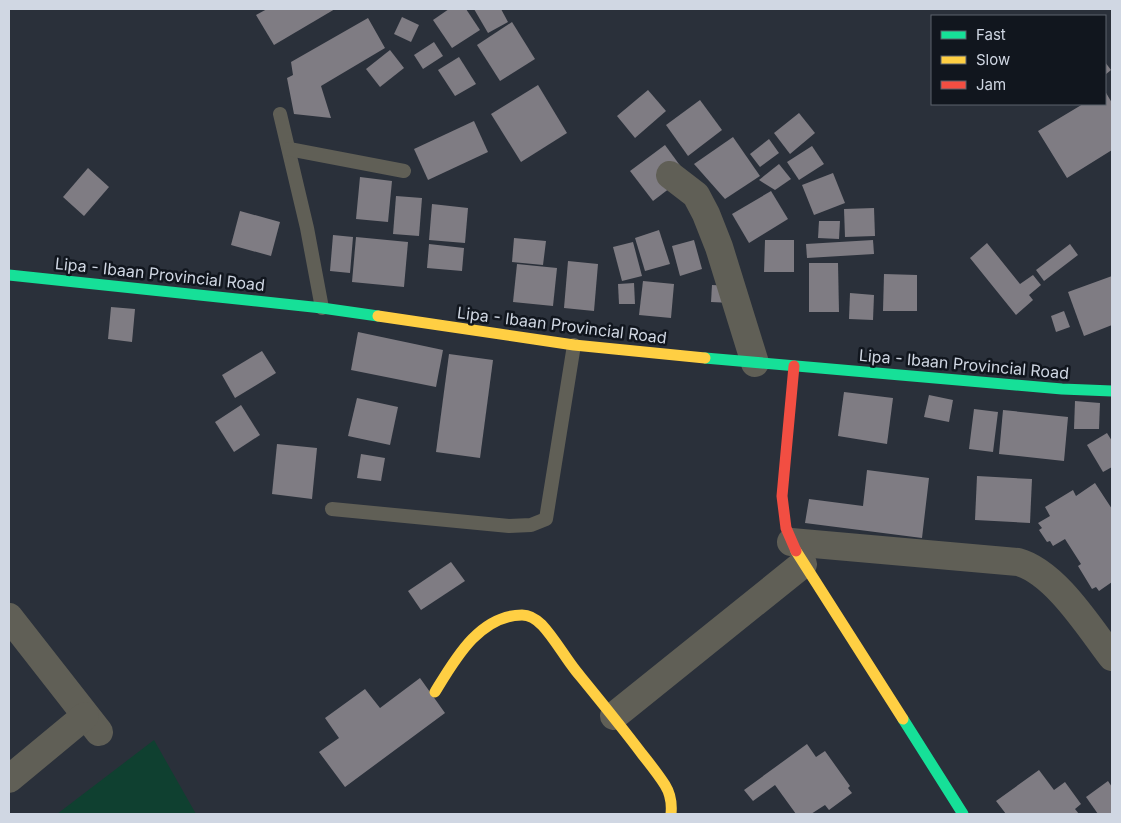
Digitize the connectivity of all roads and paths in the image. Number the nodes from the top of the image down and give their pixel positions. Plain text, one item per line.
1 (280, 114) dead end
2 (288, 150) junction
3 (404, 171) dead end
4 (670, 175) dead end
5 (9, 275) edge
6 (322, 308) junction
7 (574, 345) junction
8 (755, 363) junction
9 (794, 366) junction
10 (1112, 391) edge
11 (332, 509) dead end
12 (797, 553) junction
13 (9, 617) edge
14 (1112, 657) edge
15 (435, 692) dead end
16 (614, 716) junction
17 (9, 779) edge
18 (671, 814) edge
19 (964, 814) edge

1 - 2 lane
2 - 3 lane
2 - 6 lane
4 - 8 street
5 - 6 main road, Lipa - Ibaan Provincial Road
6 - 7 main road, Lipa - Ibaan Provincial Road
7 - 8 main road, Lipa - Ibaan Provincial Road
7 - 11 lane
8 - 9 main road, Lipa - Ibaan Provincial Road
9 - 10 main road, Lipa - Ibaan Provincial Road
9 - 12 main road
12 - 14 street
12 - 16 street
12 - 19 main road
13 - 17 street
15 - 16 main road
16 - 18 main road

